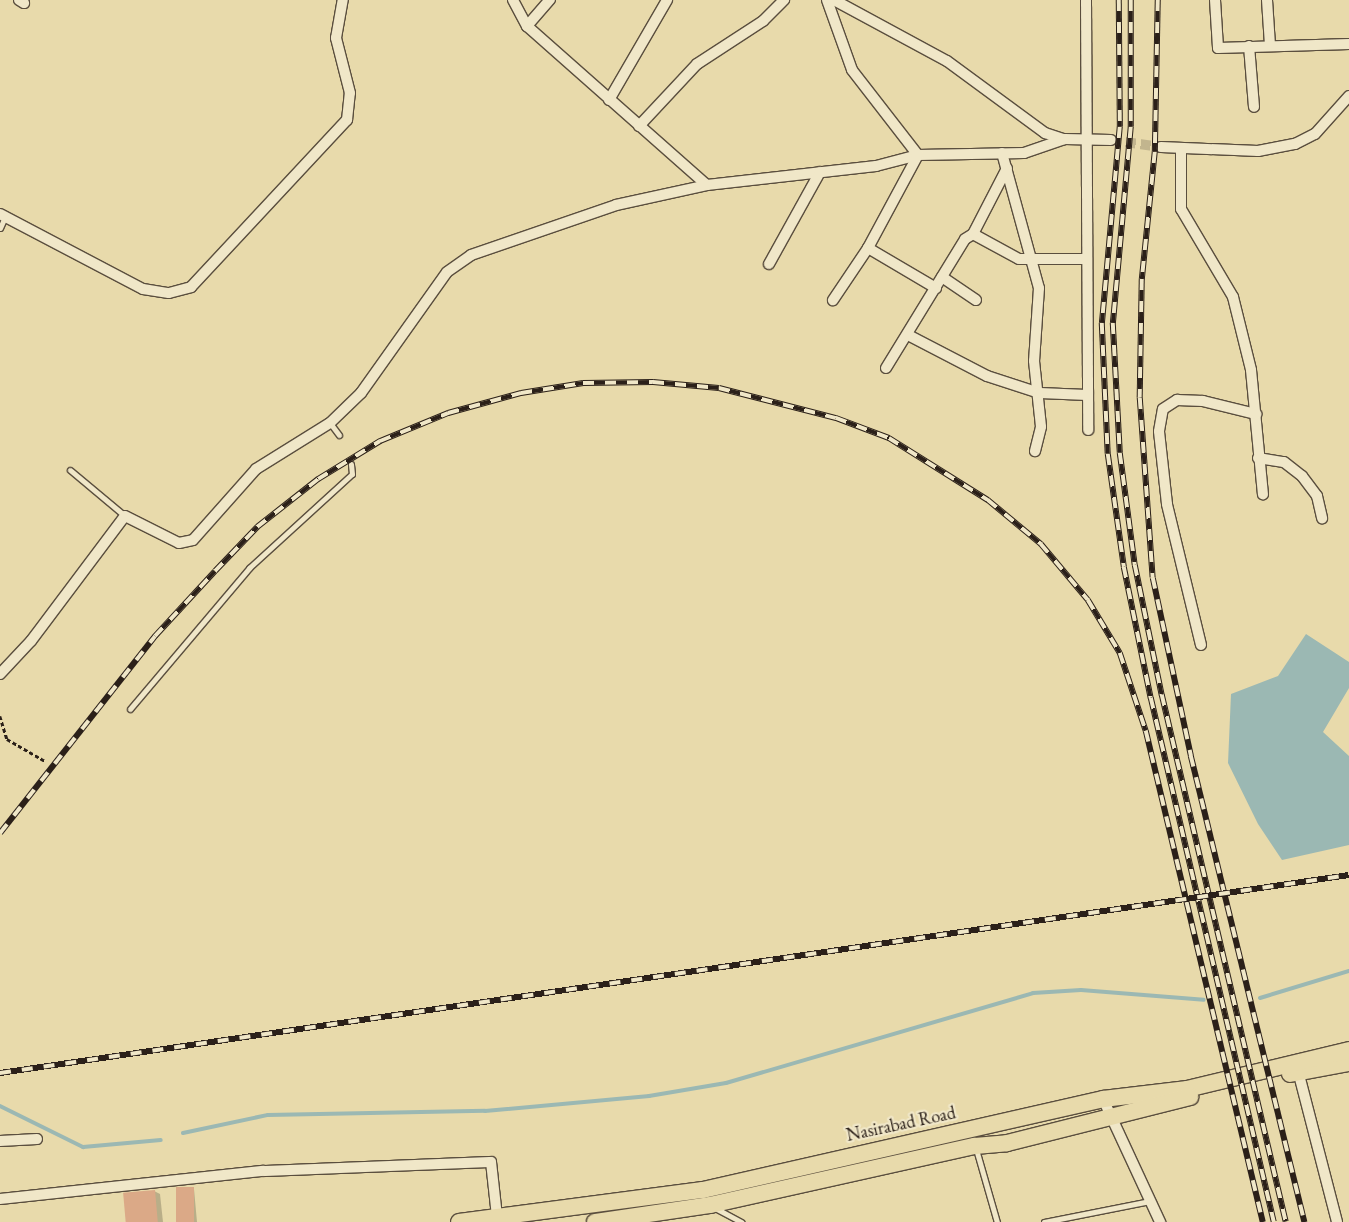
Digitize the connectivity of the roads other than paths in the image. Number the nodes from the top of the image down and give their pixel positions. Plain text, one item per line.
1 (343, 0) edge
2 (513, 0) edge
3 (550, 0) edge
4 (667, 0) edge
5 (784, 0) edge
6 (826, 0) edge
7 (834, 0) edge
8 (1086, 0) edge
9 (1215, 0) edge
10 (1267, 0) edge
11 (527, 26) junction
12 (1349, 44) edge
13 (1270, 45) junction
14 (1249, 46) junction
15 (1349, 96) edge
16 (609, 100) junction
17 (1254, 107) dead end
18 (639, 126) junction
19 (1089, 136) junction
20 (1065, 139) junction
21 (1111, 140) tunnel mouth
22 (1161, 147) tunnel mouth
23 (1181, 150) junction
24 (1002, 154) junction
25 (918, 155) junction
26 (1007, 168) junction
27 (820, 172) junction
28 (707, 185) junction
29 (3, 215) edge
30 (0, 228) edge
31 (973, 234) junction
32 (868, 248) junction
33 (1035, 259) junction
34 (1087, 259) junction
35 (769, 264) dead end
36 (942, 277) junction
37 (936, 288) junction
38 (833, 300) dead end
39 (976, 300) dead end
40 (908, 334) junction
41 (886, 368) dead end
42 (1039, 393) junction
43 (1088, 395) junction
44 (1256, 414) junction
45 (330, 423) junction
46 (1088, 430) dead end
47 (339, 436) dead end
48 (1035, 451) dead end
49 (1264, 458) junction
50 (352, 464) dead end
51 (70, 470) dead end
52 (1263, 494) dead end
53 (125, 516) junction
54 (1322, 518) dead end
55 (1201, 645) dead end
56 (0, 674) edge
57 (130, 709) dead end
58 (1349, 1050) edge
59 (1349, 1063) edge
60 (1297, 1066) junction
61 (1103, 1098) junction
62 (1112, 1120) junction
63 (1005, 1122) junction
64 (37, 1139) dead end
65 (0, 1142) edge
66 (1007, 1143) junction
67 (975, 1146) junction
68 (0, 1199) edge
69 (1150, 1201) junction
70 (710, 1205) junction
71 (497, 1216) junction
72 (531, 1217) edge
73 (459, 1222) edge
74 (595, 1222) edge
75 (741, 1222) edge
76 (997, 1222) edge
77 (1044, 1222) edge
78 (1160, 1222) edge
79 (1337, 1222) edge

1 - 29 street
2 - 11 street
3 - 11 street
4 - 16 street
5 - 18 street
6 - 25 street
7 - 20 street
8 - 19 street
9 - 14 street
10 - 13 street
11 - 16 street
12 - 13 street
13 - 14 street
14 - 17 street
15 - 23 street
16 - 18 street
18 - 28 street
19 - 20 street
19 - 21 street
19 - 34 street
20 - 24 street
22 - 23 street
23 - 44 street
24 - 25 street
24 - 26 street
25 - 27 street
25 - 32 street
26 - 31 street
26 - 33 street
27 - 28 street
27 - 35 street
28 - 45 street
29 - 30 lane
31 - 33 street
31 - 36 street
32 - 37 street
32 - 38 street
33 - 34 street
33 - 42 street
34 - 43 street
36 - 37 street
36 - 39 street
37 - 40 street
40 - 41 street
40 - 42 street
42 - 43 street
42 - 48 street
43 - 46 street
44 - 49 street
44 - 55 street
45 - 47 lane
45 - 53 street
49 - 52 street
49 - 54 street
50 - 57 lane
51 - 53 lane
53 - 56 street
58 - 60 highway, Nasirabad Road
59 - 60 highway, Nasirabad Road
60 - 61 highway, Nasirabad Road
60 - 62 highway, Nasirabad Road
60 - 79 street
61 - 62 street
61 - 63 highway, Nasirabad Road
62 - 66 highway, Nasirabad Road
62 - 69 street
63 - 66 highway
63 - 72 highway, Nasirabad Road
64 - 65 street
66 - 67 highway, Nasirabad Road
67 - 70 highway, Nasirabad Road
67 - 76 lane
68 - 71 street
69 - 77 lane
69 - 78 street
70 - 74 highway, Nasirabad Road
70 - 75 lane
71 - 72 highway, Nasirabad Road
71 - 73 highway, Nasirabad Road

